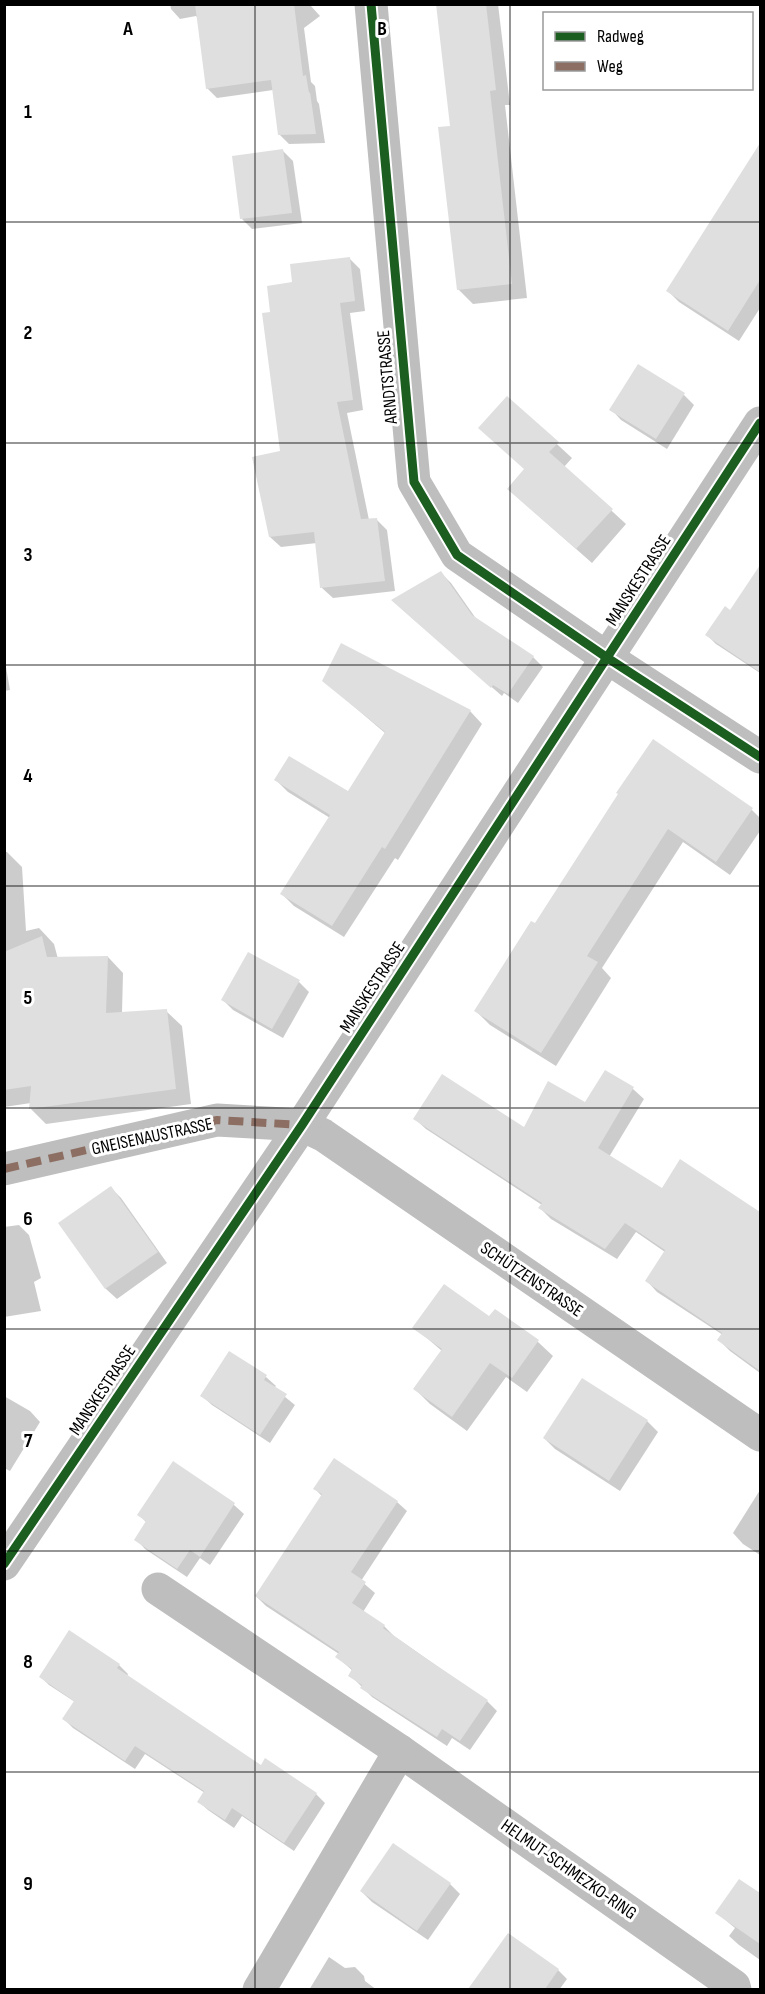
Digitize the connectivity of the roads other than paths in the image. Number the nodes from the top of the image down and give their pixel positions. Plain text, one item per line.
1 (371, 4) edge
2 (760, 423) edge
3 (606, 657) junction
4 (760, 757) edge
5 (302, 1125) junction
6 (4, 1169) edge
7 (760, 1436) edge
8 (4, 1564) edge
9 (158, 1589) dead end
10 (400, 1751) junction
11 (259, 1989) edge
12 (735, 1989) edge

1 - 3 street, ARNDTSTRASSE
2 - 3 street, MANSKESTRASSE
3 - 4 street, ARNDTSTRASSE
3 - 5 street, MANSKESTRASSE
5 - 6 street, GNEISENAUSTRASSE
5 - 7 street, SCHÜTZENSTRASSE
5 - 8 street, MANSKESTRASSE
9 - 10 street, HELMUT-SCHMEZKO-RING
10 - 11 street
10 - 12 street, HELMUT-SCHMEZKO-RING

